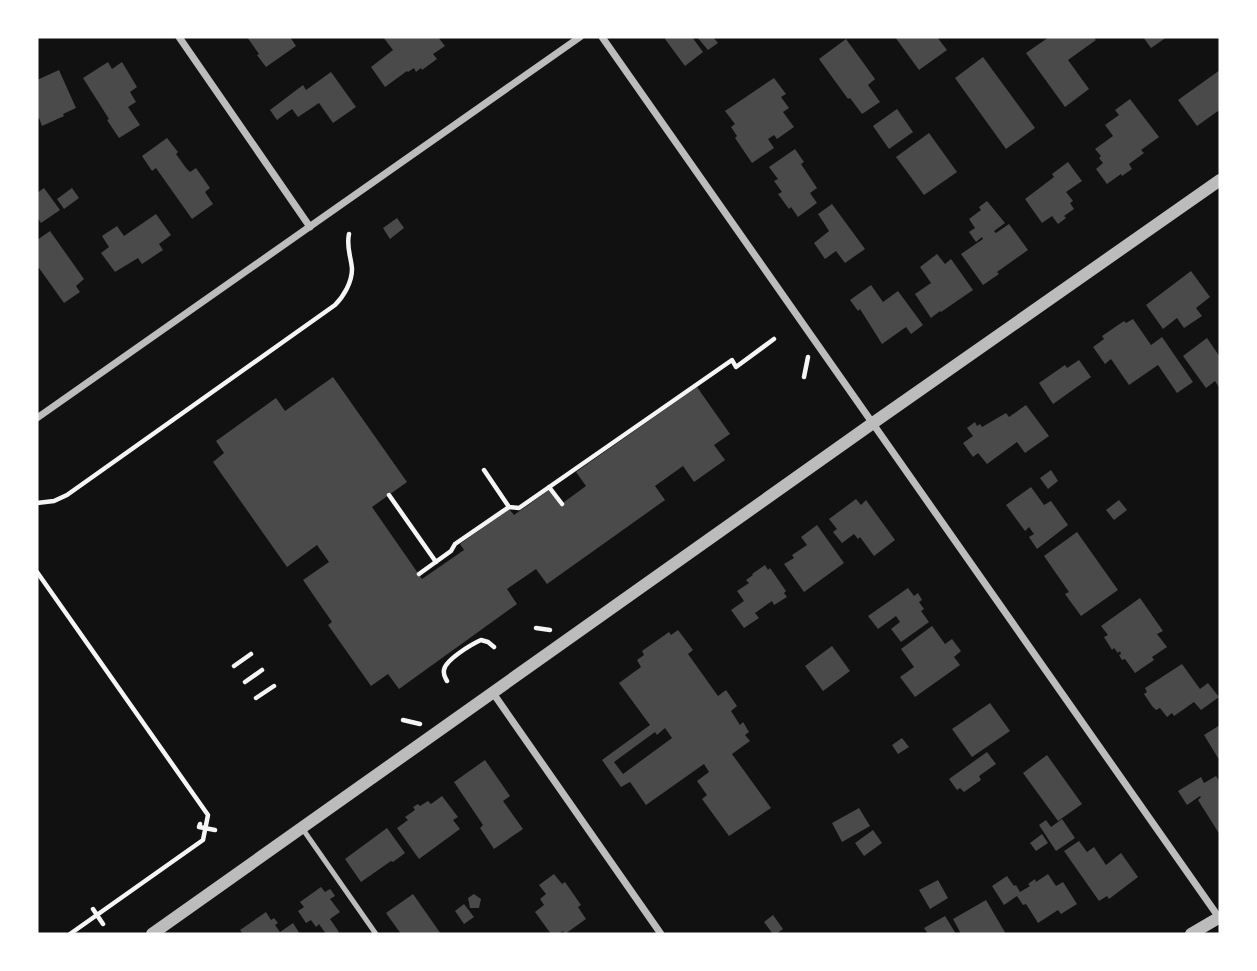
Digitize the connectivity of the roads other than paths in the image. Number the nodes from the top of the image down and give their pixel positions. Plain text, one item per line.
1 (178, 37) edge
2 (580, 37) edge
3 (602, 37) edge
4 (1220, 180) edge
5 (310, 228) junction
6 (37, 418) edge
7 (873, 424) junction
8 (494, 693) junction
9 (302, 827) junction
10 (1220, 919) edge
11 (152, 934) edge
12 (376, 934) edge
13 (661, 934) edge
14 (1191, 934) edge

1 - 5 street
2 - 5 street
3 - 7 street
4 - 7 street
5 - 6 street
7 - 8 street
7 - 10 street
8 - 9 street
8 - 13 street
9 - 11 street
9 - 12 lane
10 - 14 street

